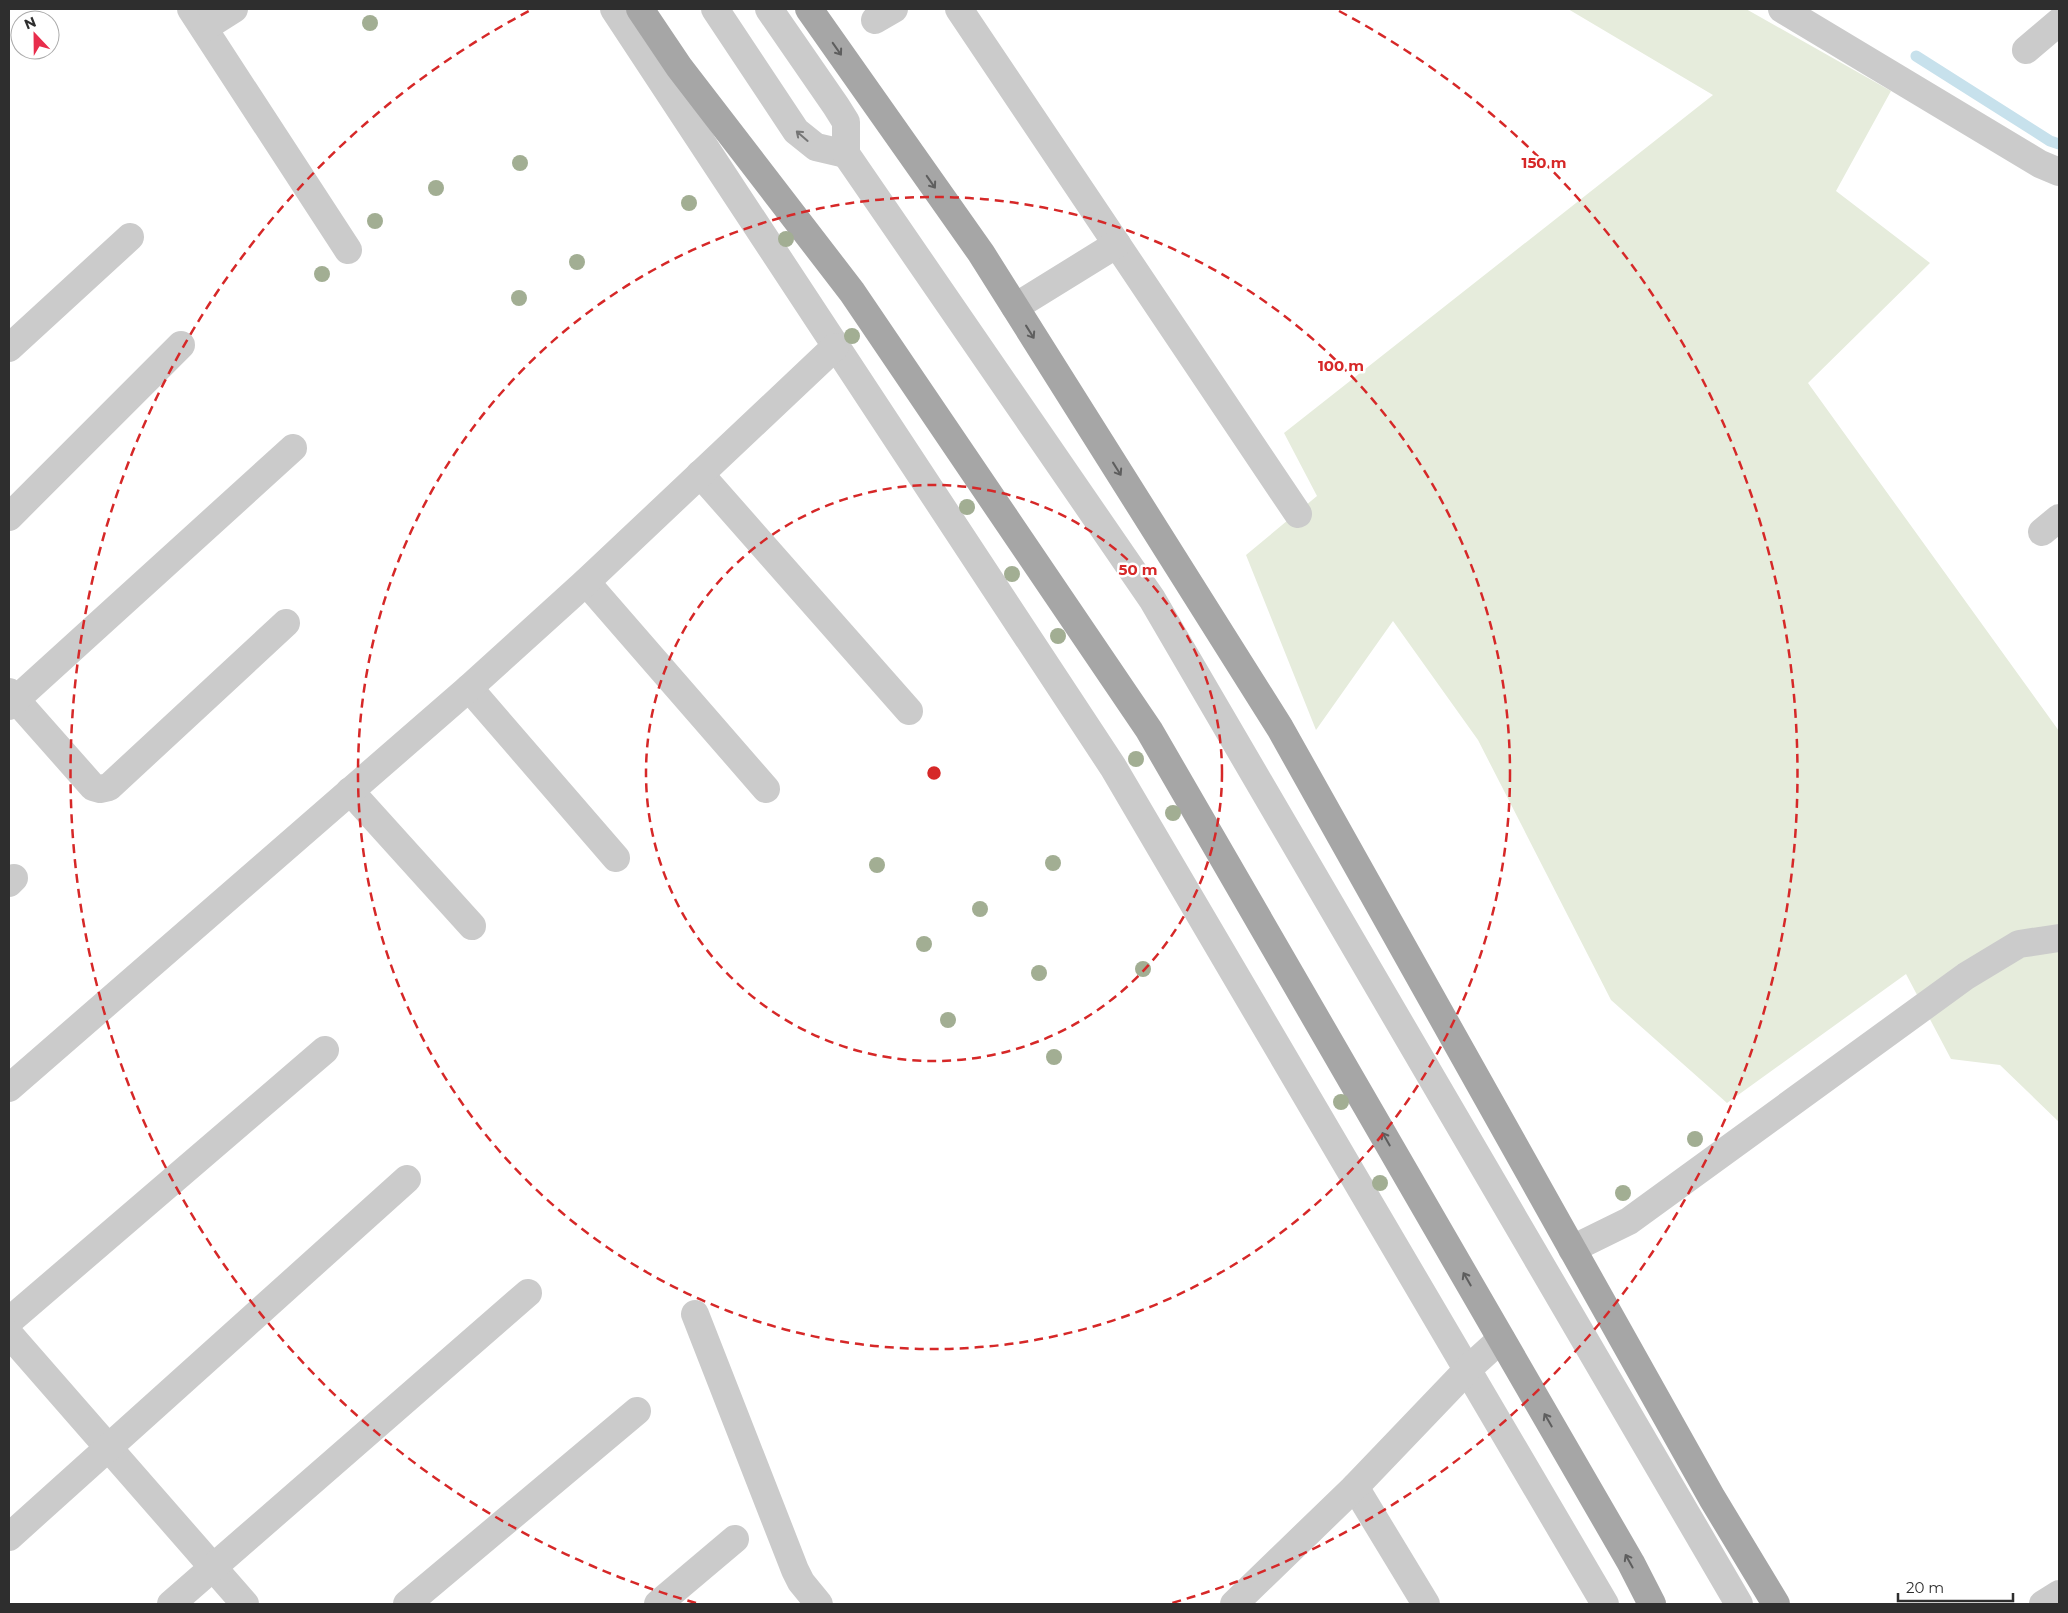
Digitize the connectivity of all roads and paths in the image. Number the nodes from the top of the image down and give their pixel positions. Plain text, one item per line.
1 (234, 9) edge
2 (614, 9) edge
3 (640, 9) edge
4 (715, 9) edge
5 (769, 9) edge
6 (810, 9) edge
7 (959, 9) edge
8 (1782, 9) edge
9 (197, 18) edge
10 (2059, 22) edge
11 (2026, 50) dead end
12 (846, 154) junction
13 (2059, 172) edge
14 (130, 237) dead end
15 (1117, 244) junction
16 (348, 250) dead end
17 (1015, 307) junction
18 (182, 345) dead end
19 (835, 347) junction
20 (9, 348) edge
21 (293, 448) dead end
22 (700, 474) junction
23 (1298, 514) dead end
24 (9, 516) edge
25 (586, 582) junction
26 (286, 623) dead end
27 (470, 688) junction
28 (11, 699) edge
29 (909, 711) dead end
30 (766, 790) dead end
31 (350, 791) junction
32 (616, 858) dead end
33 (472, 926) dead end
34 (2059, 938) edge
35 (324, 1050) dead end
36 (9, 1088) edge
37 (408, 1178) dead end
38 (1572, 1249) junction
39 (528, 1293) dead end
40 (695, 1314) dead end
41 (9, 1321) edge
42 (9, 1334) edge
43 (1501, 1339) junction
44 (1468, 1369) junction
45 (637, 1411) dead end
46 (108, 1449) junction
47 (1354, 1487) junction
48 (9, 1537) edge
49 (735, 1539) dead end
50 (213, 1569) junction
51 (2059, 1594) edge
52 (171, 1604) edge
53 (245, 1604) edge
54 (407, 1604) edge
55 (658, 1604) edge
56 (819, 1604) edge
57 (1234, 1604) edge
58 (1426, 1604) edge
59 (1605, 1604) edge
60 (1652, 1604) edge
61 (1739, 1604) edge
62 (1776, 1604) edge
63 (2043, 1604) edge

1 - 9 street
2 - 19 street
43 -> 3 main road
12 -> 4 street
5 - 12 street
6 -> 17 main road
7 - 15 street
8 - 13 street
9 - 16 street
10 - 11 street
12 - 61 street
14 - 20 street
15 - 17 street
15 - 23 street
17 -> 38 main road
18 - 24 street
19 - 22 street
19 - 44 street
21 - 28 street
22 - 25 street
22 - 29 street
25 - 27 street
25 - 30 street
26 - 28 street
27 - 31 street
27 - 32 street
31 - 33 street
31 - 36 street
34 - 38 street
35 - 41 street
37 - 46 street
38 - 62 main road
39 - 50 street
40 - 56 street
42 - 46 street
43 - 44 street
60 -> 43 main road
44 - 47 street
44 - 59 street
45 - 54 street
46 - 48 street
46 - 50 street
47 - 57 street
47 - 58 street
49 - 55 street
50 - 52 street
50 - 53 street
51 - 63 street

